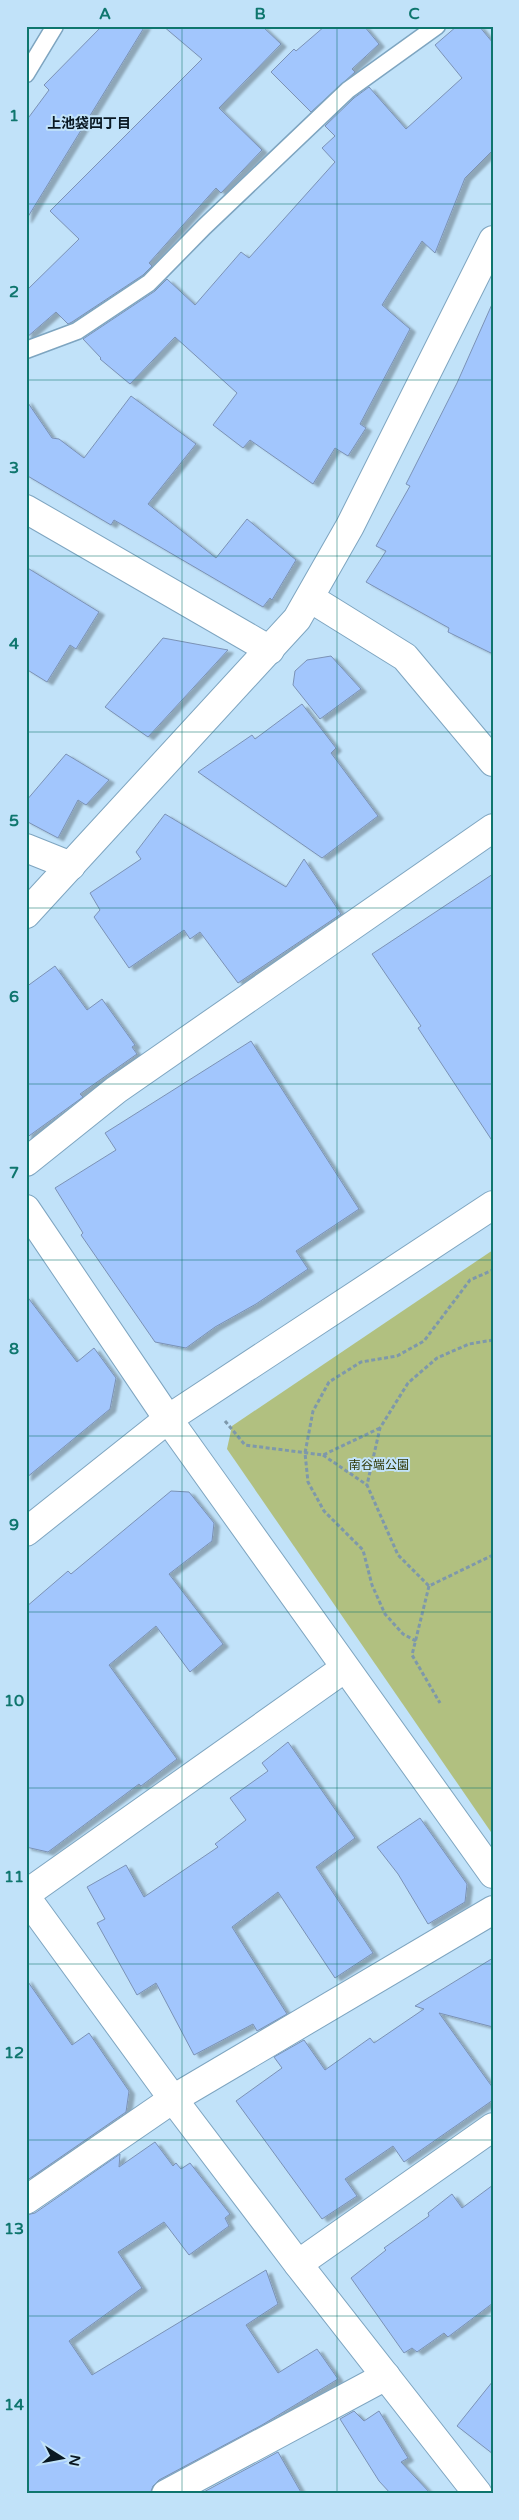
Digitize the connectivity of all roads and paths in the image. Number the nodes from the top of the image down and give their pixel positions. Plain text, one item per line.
1 (55, 26) edge
2 (437, 26) edge
3 (26, 74) edge
4 (493, 240) edge
5 (26, 350) edge
6 (26, 509) edge
7 (310, 598) junction
8 (270, 650) junction
9 (493, 762) edge
10 (493, 828) edge
11 (26, 848) edge
12 (71, 866) junction
13 (26, 914) edge
14 (26, 1162) edge
15 (493, 1205) edge
16 (26, 1209) edge
17 (493, 1270) edge
18 (493, 1340) edge
19 (168, 1419) junction
20 (224, 1421) dead end
21 (380, 1428) junction
22 (305, 1453) junction
23 (323, 1455) junction
24 (367, 1485) junction
25 (26, 1532) edge
26 (493, 1555) edge
27 (429, 1586) junction
28 (416, 1641) junction
29 (345, 1668) junction
30 (440, 1703) dead end
31 (493, 1874) edge
32 (26, 1895) edge
33 (493, 1910) edge
34 (173, 2100) junction
35 (493, 2127) edge
36 (26, 2200) edge
37 (298, 2264) junction
38 (386, 2376) junction
39 (166, 2494) edge
40 (478, 2494) edge

1 - 3 lane
2 - 5 lane
4 - 7 street
6 - 8 street
7 - 8 street
7 - 9 street
8 - 12 street
10 - 14 street
11 - 12 street
12 - 13 street
15 - 19 street
16 - 19 street
17 - 22 path
18 - 21 path
19 - 25 street
19 - 29 street
20 - 22 path
21 - 23 path
21 - 24 path
22 - 23 path
22 - 28 path
23 - 24 path
24 - 27 path
26 - 27 path
27 - 28 path
28 - 30 path
29 - 31 street
29 - 32 street
32 - 34 street
33 - 34 street
34 - 36 street
34 - 37 street
35 - 37 street
37 - 38 street
38 - 39 street
38 - 40 street

